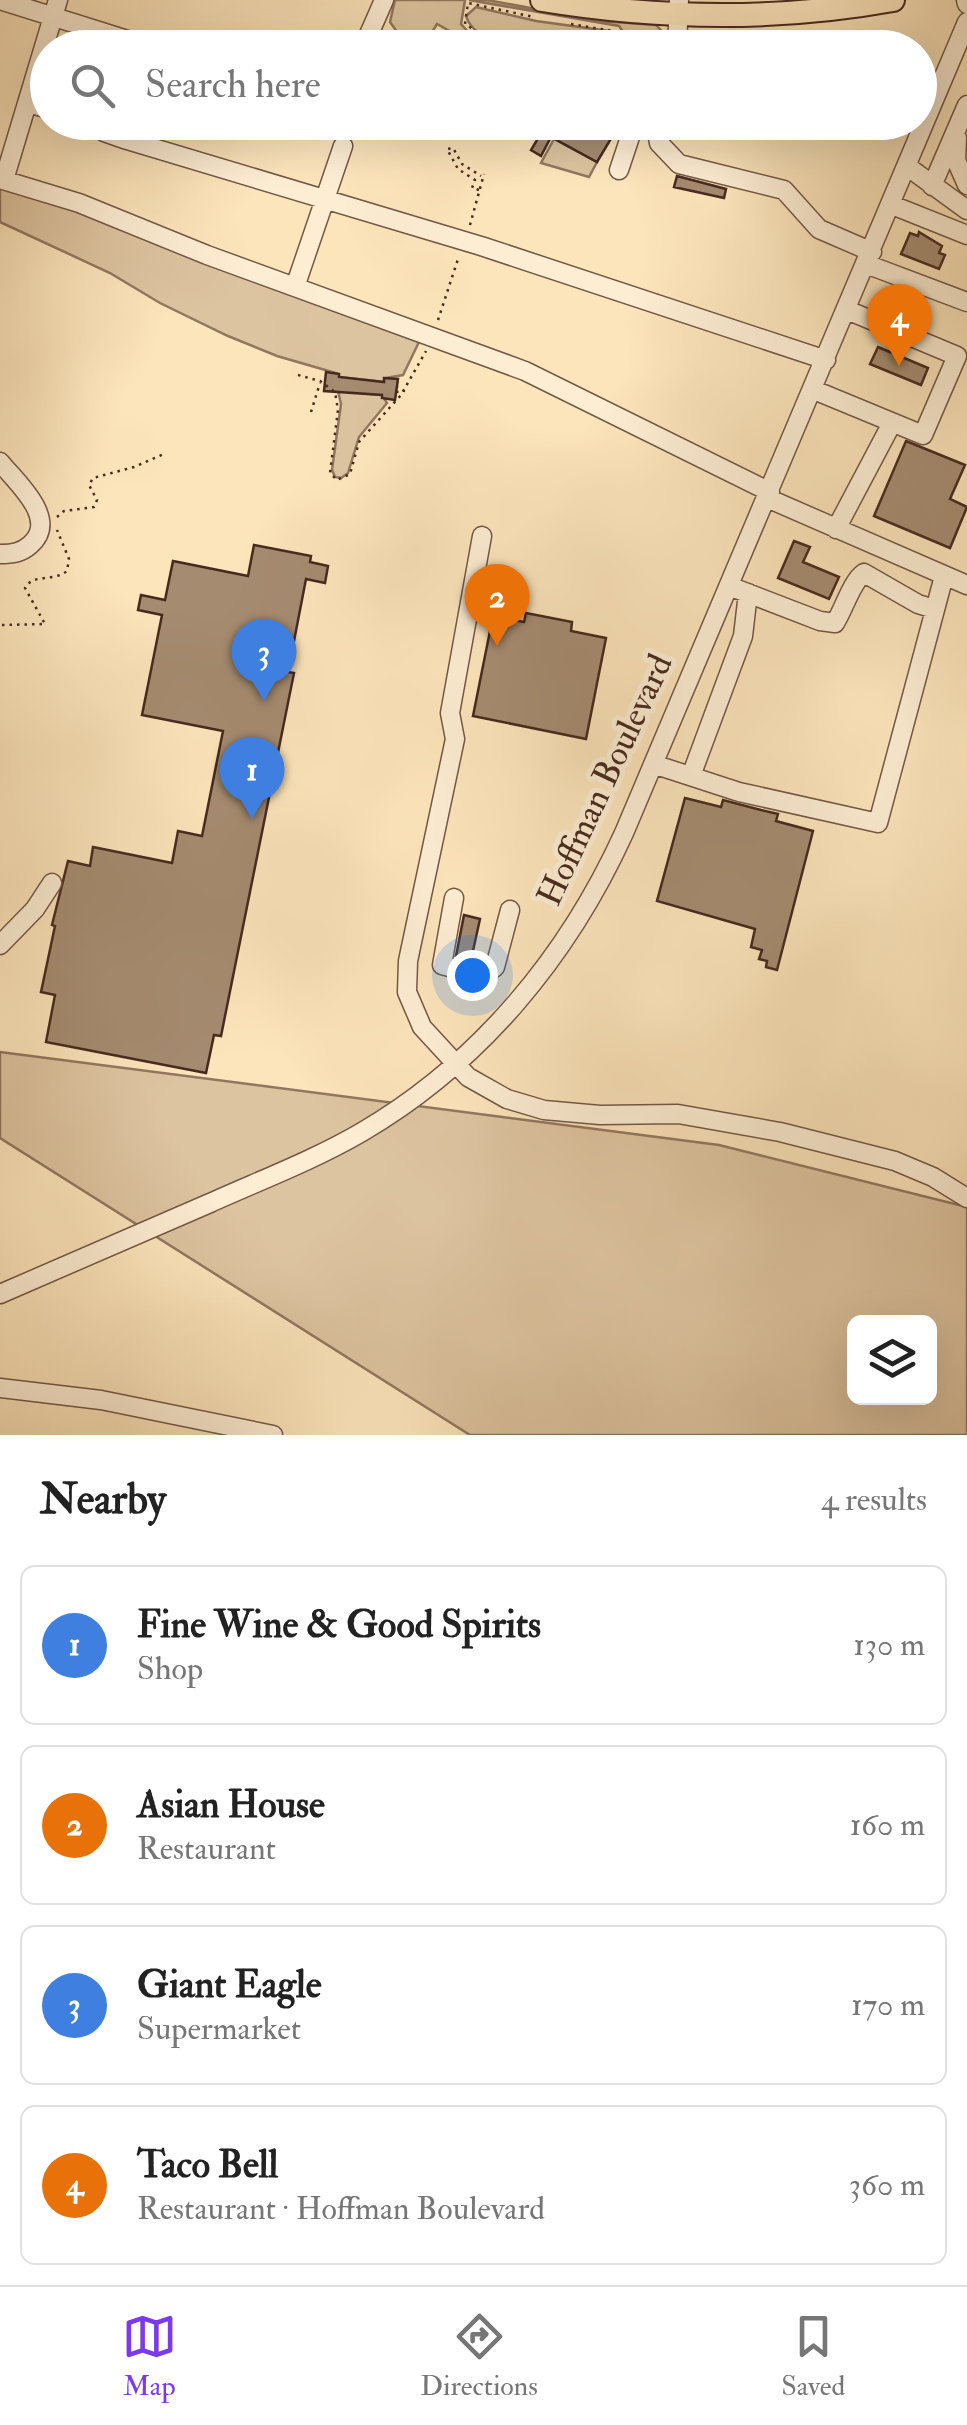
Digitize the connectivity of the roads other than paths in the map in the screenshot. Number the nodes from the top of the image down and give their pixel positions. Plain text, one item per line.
1 (0, 0) edge
2 (384, 0) edge
3 (893, 0) edge
4 (679, 7) edge
5 (56, 8) edge
6 (539, 9) edge
7 (967, 22) edge
8 (109, 30) edge
9 (371, 30) edge
10 (959, 69) edge
11 (30, 96) edge
12 (28, 103) joint
13 (967, 104) edge
14 (937, 111) edge
15 (957, 128) junction
16 (127, 140) edge
17 (629, 140) edge
18 (659, 140) edge
19 (922, 140) edge
20 (343, 146) dead end
21 (956, 160) junction
22 (908, 167) junction
23 (619, 170) dead end
24 (2, 180) edge
25 (967, 184) edge
26 (932, 186) junction
27 (325, 199) junction
28 (967, 200) edge
29 (892, 205) junction
30 (967, 210) edge
31 (967, 234) edge
32 (869, 258) junction
33 (295, 287) junction
34 (967, 302) edge
35 (847, 310) junction
36 (826, 360) junction
37 (814, 390) junction
38 (892, 423) junction
39 (0, 462) edge
40 (769, 495) junction
41 (836, 530) junction
42 (482, 536) dead end
43 (0, 554) edge
44 (944, 576) junction
45 (730, 586) junction
46 (967, 586) edge
47 (748, 593) junction
48 (934, 609) junction
49 (653, 764) junction
50 (690, 776) junction
51 (52, 882) dead end
52 (454, 898) dead end
53 (510, 910) dead end
54 (0, 944) edge
55 (454, 1065) junction
56 (967, 1198) edge
57 (0, 1294) edge
58 (0, 1388) edge
59 (273, 1435) edge

1 - 5 street
2 - 9 street
3 - 4 main road
4 - 6 main road
5 - 8 street
7 - 10 street, Hoffman Boulevard
10 - 14 street, Hoffman Boulevard
11 - 12 street
12 - 24 street
13 - 15 street
15 - 21 street
15 - 26 street
16 - 27 street
17 - 23 street
18 - 32 street
19 - 22 street, Hoffman Boulevard
20 - 27 street
21 - 25 street
21 - 28 street
22 - 26 street
22 - 29 street, Hoffman Boulevard
24 - 33 street
26 - 30 street
27 - 33 street
27 - 36 street
29 - 31 street
29 - 32 street, Hoffman Boulevard
32 - 34 street
32 - 35 street, Hoffman Boulevard
33 - 40 street
35 - 36 street, Hoffman Boulevard
35 - 38 street
36 - 37 street, Hoffman Boulevard
37 - 38 street
37 - 40 street, Hoffman Boulevard
38 - 41 street
39 - 43 street
40 - 41 street
40 - 45 street, Hoffman Boulevard
41 - 44 street
42 - 55 street
44 - 46 street
44 - 48 street
45 - 47 street
45 - 49 street, Hoffman Boulevard
47 - 48 street
47 - 50 street
48 - 50 street
49 - 50 street
49 - 55 street, Hoffman Boulevard
51 - 54 street
52 - 53 street
55 - 56 street
55 - 57 street, Hoffman Boulevard
58 - 59 street

